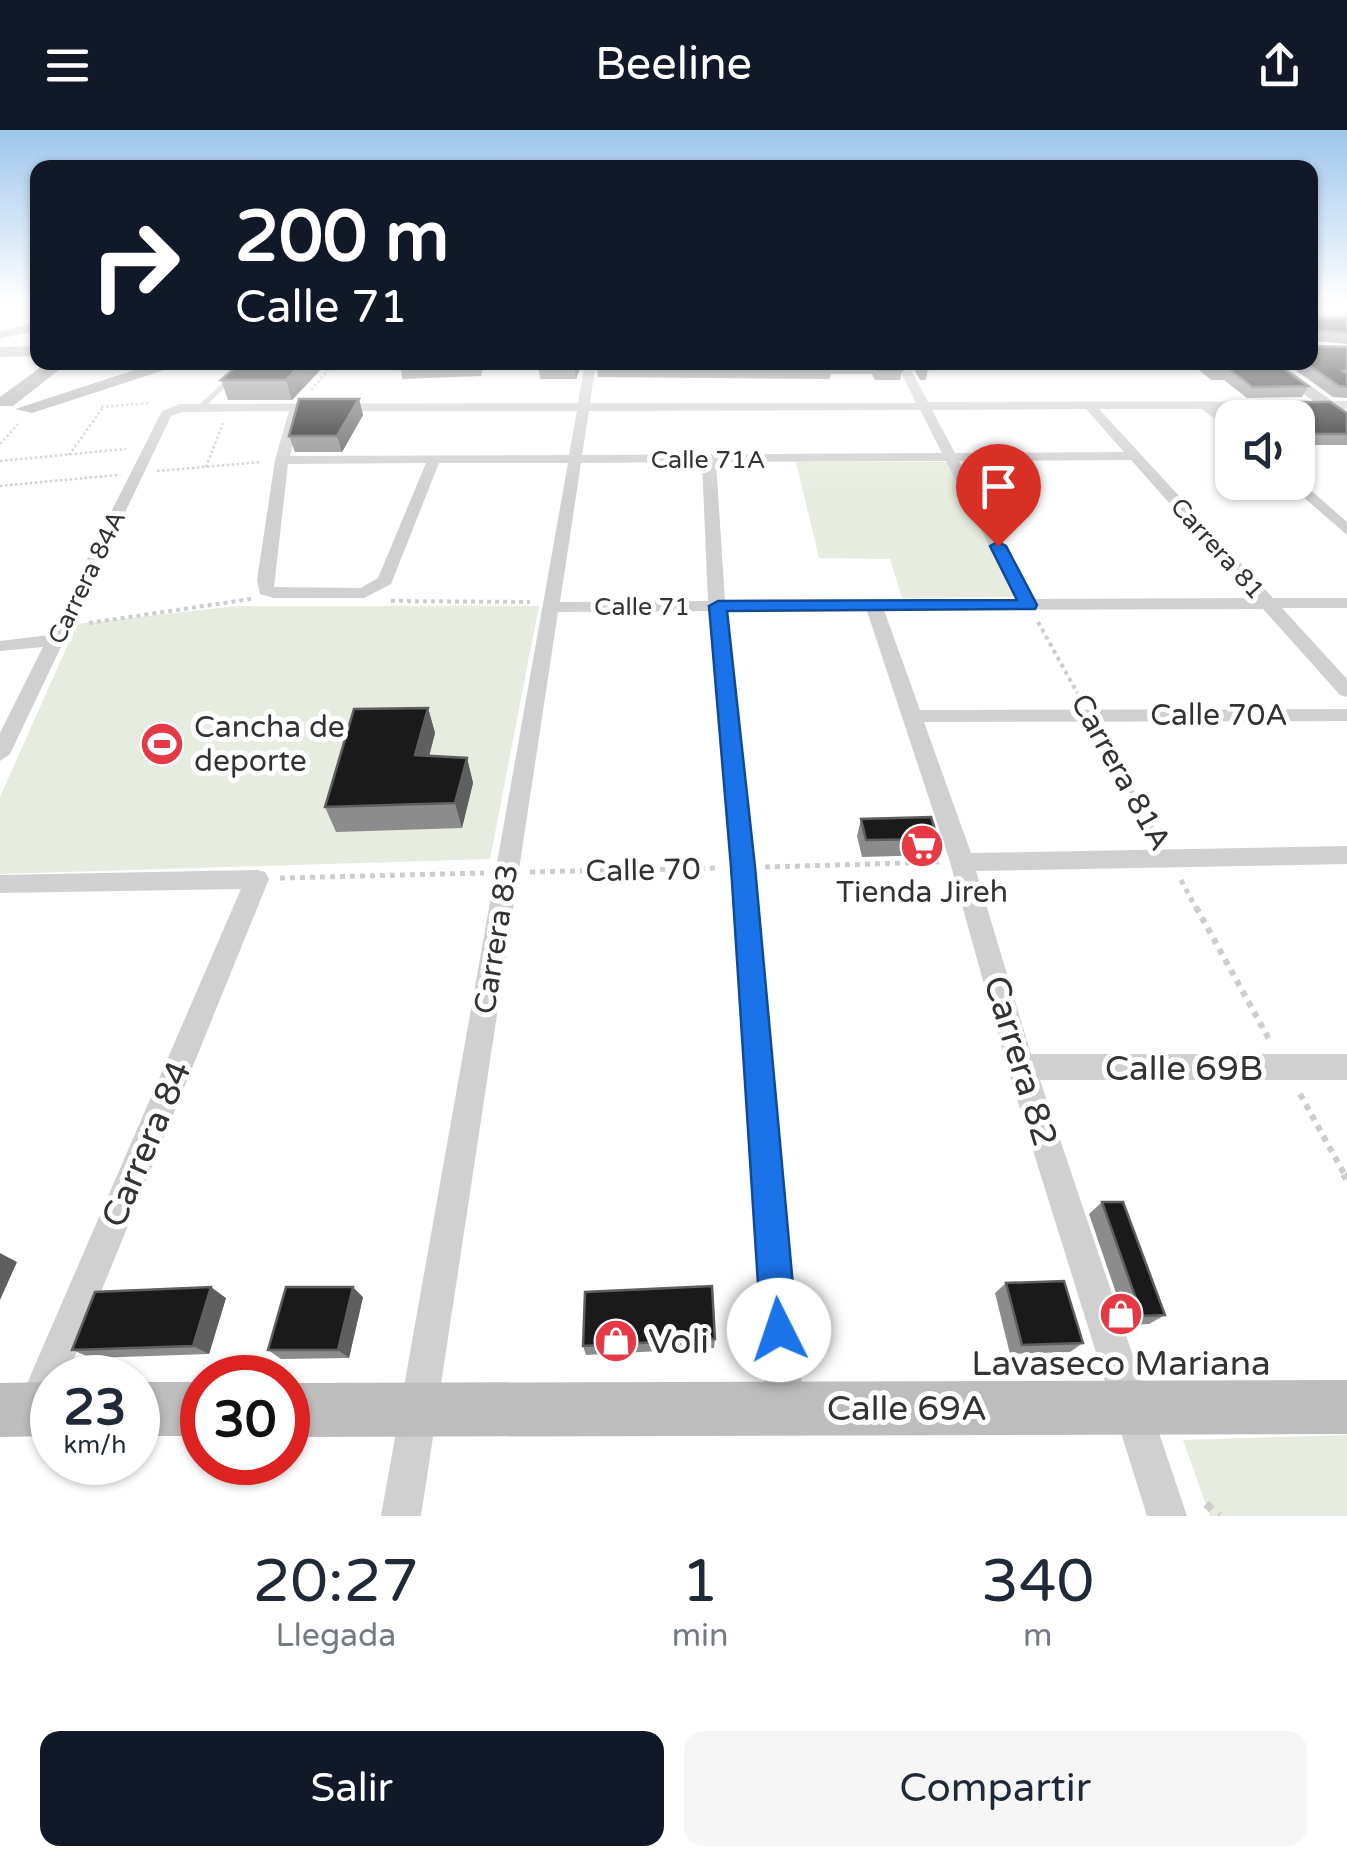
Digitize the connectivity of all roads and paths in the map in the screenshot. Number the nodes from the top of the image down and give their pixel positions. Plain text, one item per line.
1 (49, 370) edge
2 (81, 370) edge
3 (154, 370) edge
4 (240, 370) edge
5 (328, 370) edge
6 (590, 370) edge
7 (905, 370) edge
8 (1278, 370) edge
9 (1326, 405) junction
10 (1347, 405) edge
11 (0, 406) edge
12 (104, 406) junction
13 (585, 406) junction
14 (925, 406) junction
15 (1089, 406) junction
16 (201, 407) junction
17 (229, 407) junction
18 (296, 407) junction
19 (1207, 407) junction
20 (87, 408) dead end
21 (180, 408) junction
22 (25, 409) junction
23 (1215, 414) edge
24 (1347, 420) edge
25 (1, 425) edge
26 (149, 447) junction
27 (70, 455) junction
28 (1135, 456) junction
29 (575, 459) junction
30 (709, 459) junction
31 (953, 459) junction
32 (282, 460) junction
33 (434, 460) junction
34 (0, 461) edge
35 (206, 467) dead end
36 (1313, 500) edge
37 (1347, 530) edge
38 (270, 591) junction
39 (369, 591) junction
40 (1347, 603) edge
41 (1268, 604) junction
42 (1028, 605) junction
43 (718, 606) junction
44 (874, 606) junction
45 (552, 607) junction
46 (56, 640) junction
47 (0, 646) edge
48 (1347, 691) edge
49 (1347, 715) edge
50 (912, 716) junction
51 (1090, 716) junction
52 (1, 751) edge
53 (1347, 856) edge
54 (1170, 859) junction
55 (962, 862) junction
56 (743, 867) junction
57 (508, 873) junction
58 (257, 879) junction
59 (0, 884) edge
60 (1021, 1067) junction
61 (1347, 1067) edge
62 (1286, 1068) junction
63 (1347, 1179) edge
64 (785, 1408) junction
65 (1347, 1408) edge
66 (29, 1409) edge
67 (1135, 1409) junction
68 (310, 1410) edge
69 (418, 1410) junction
70 (1206, 1504) dead end
71 (401, 1516) edge
72 (1167, 1516) edge
73 (1219, 1516) edge

1 - 11 main road
2 - 22 main road
3 - 22 main road
4 - 16 lane
5 - 18 path
6 - 13 street, Carrera 83
7 - 14 street
8 - 9 street
9 - 10 street
9 - 19 street
9 - 24 street
12 - 20 path
12 - 21 path
12 - 27 path
13 - 14 street
13 - 18 street
13 - 29 street, Carrera 83
14 - 15 street
14 - 31 street
15 - 19 street
15 - 28 street, Carrera 81
16 - 17 street
16 - 21 street
17 - 18 street
17 - 35 path
18 - 32 street
19 - 23 street
21 - 26 street, Carrera 84A
22 - 25 main road
26 - 27 path
26 - 46 street, Carrera 84A
27 - 34 path
28 - 31 street, Calle 71A
28 - 41 street, Carrera 81
29 - 30 street, Calle 71A
29 - 33 street, Calle 71A
29 - 45 street, Carrera 83
30 - 31 street, Calle 71A
30 - 43 street
31 - 42 street
32 - 33 street, Calle 71A
32 - 38 street
33 - 39 street
36 - 37 street
38 - 39 street
38 - 46 path
39 - 45 path, Calle 71
40 - 41 street, Calle 71
41 - 42 street, Calle 71
41 - 48 street, Carrera 81
42 - 44 street, Calle 71
42 - 51 path, Carrera 81A
43 - 44 street, Calle 71
43 - 45 street, Calle 71
43 - 56 street
44 - 50 street, Carrera 82
45 - 57 street, Carrera 83
46 - 47 street
46 - 52 street, Carrera 84A
49 - 51 street, Calle 70A
50 - 51 street, Calle 70A
50 - 55 street, Carrera 82
51 - 54 path, Carrera 81A
53 - 54 street
54 - 55 street
54 - 62 path, Carrera 81A
55 - 56 path, Calle 70
55 - 60 street, Carrera 82
56 - 57 path, Calle 70
56 - 64 street
57 - 58 path, Calle 70
57 - 69 street, Carrera 83
58 - 59 street
58 - 66 street, Carrera 84
60 - 62 street, Calle 69B
60 - 67 street, Carrera 82
61 - 62 street, Calle 69B
62 - 63 path, Carrera 81A
64 - 67 street, Calle 69A
64 - 69 street, Calle 69A
65 - 67 street, Calle 69A
67 - 72 street, Carrera 82
68 - 69 street, Calle 69A
69 - 71 street, Carrera 83
70 - 73 path

